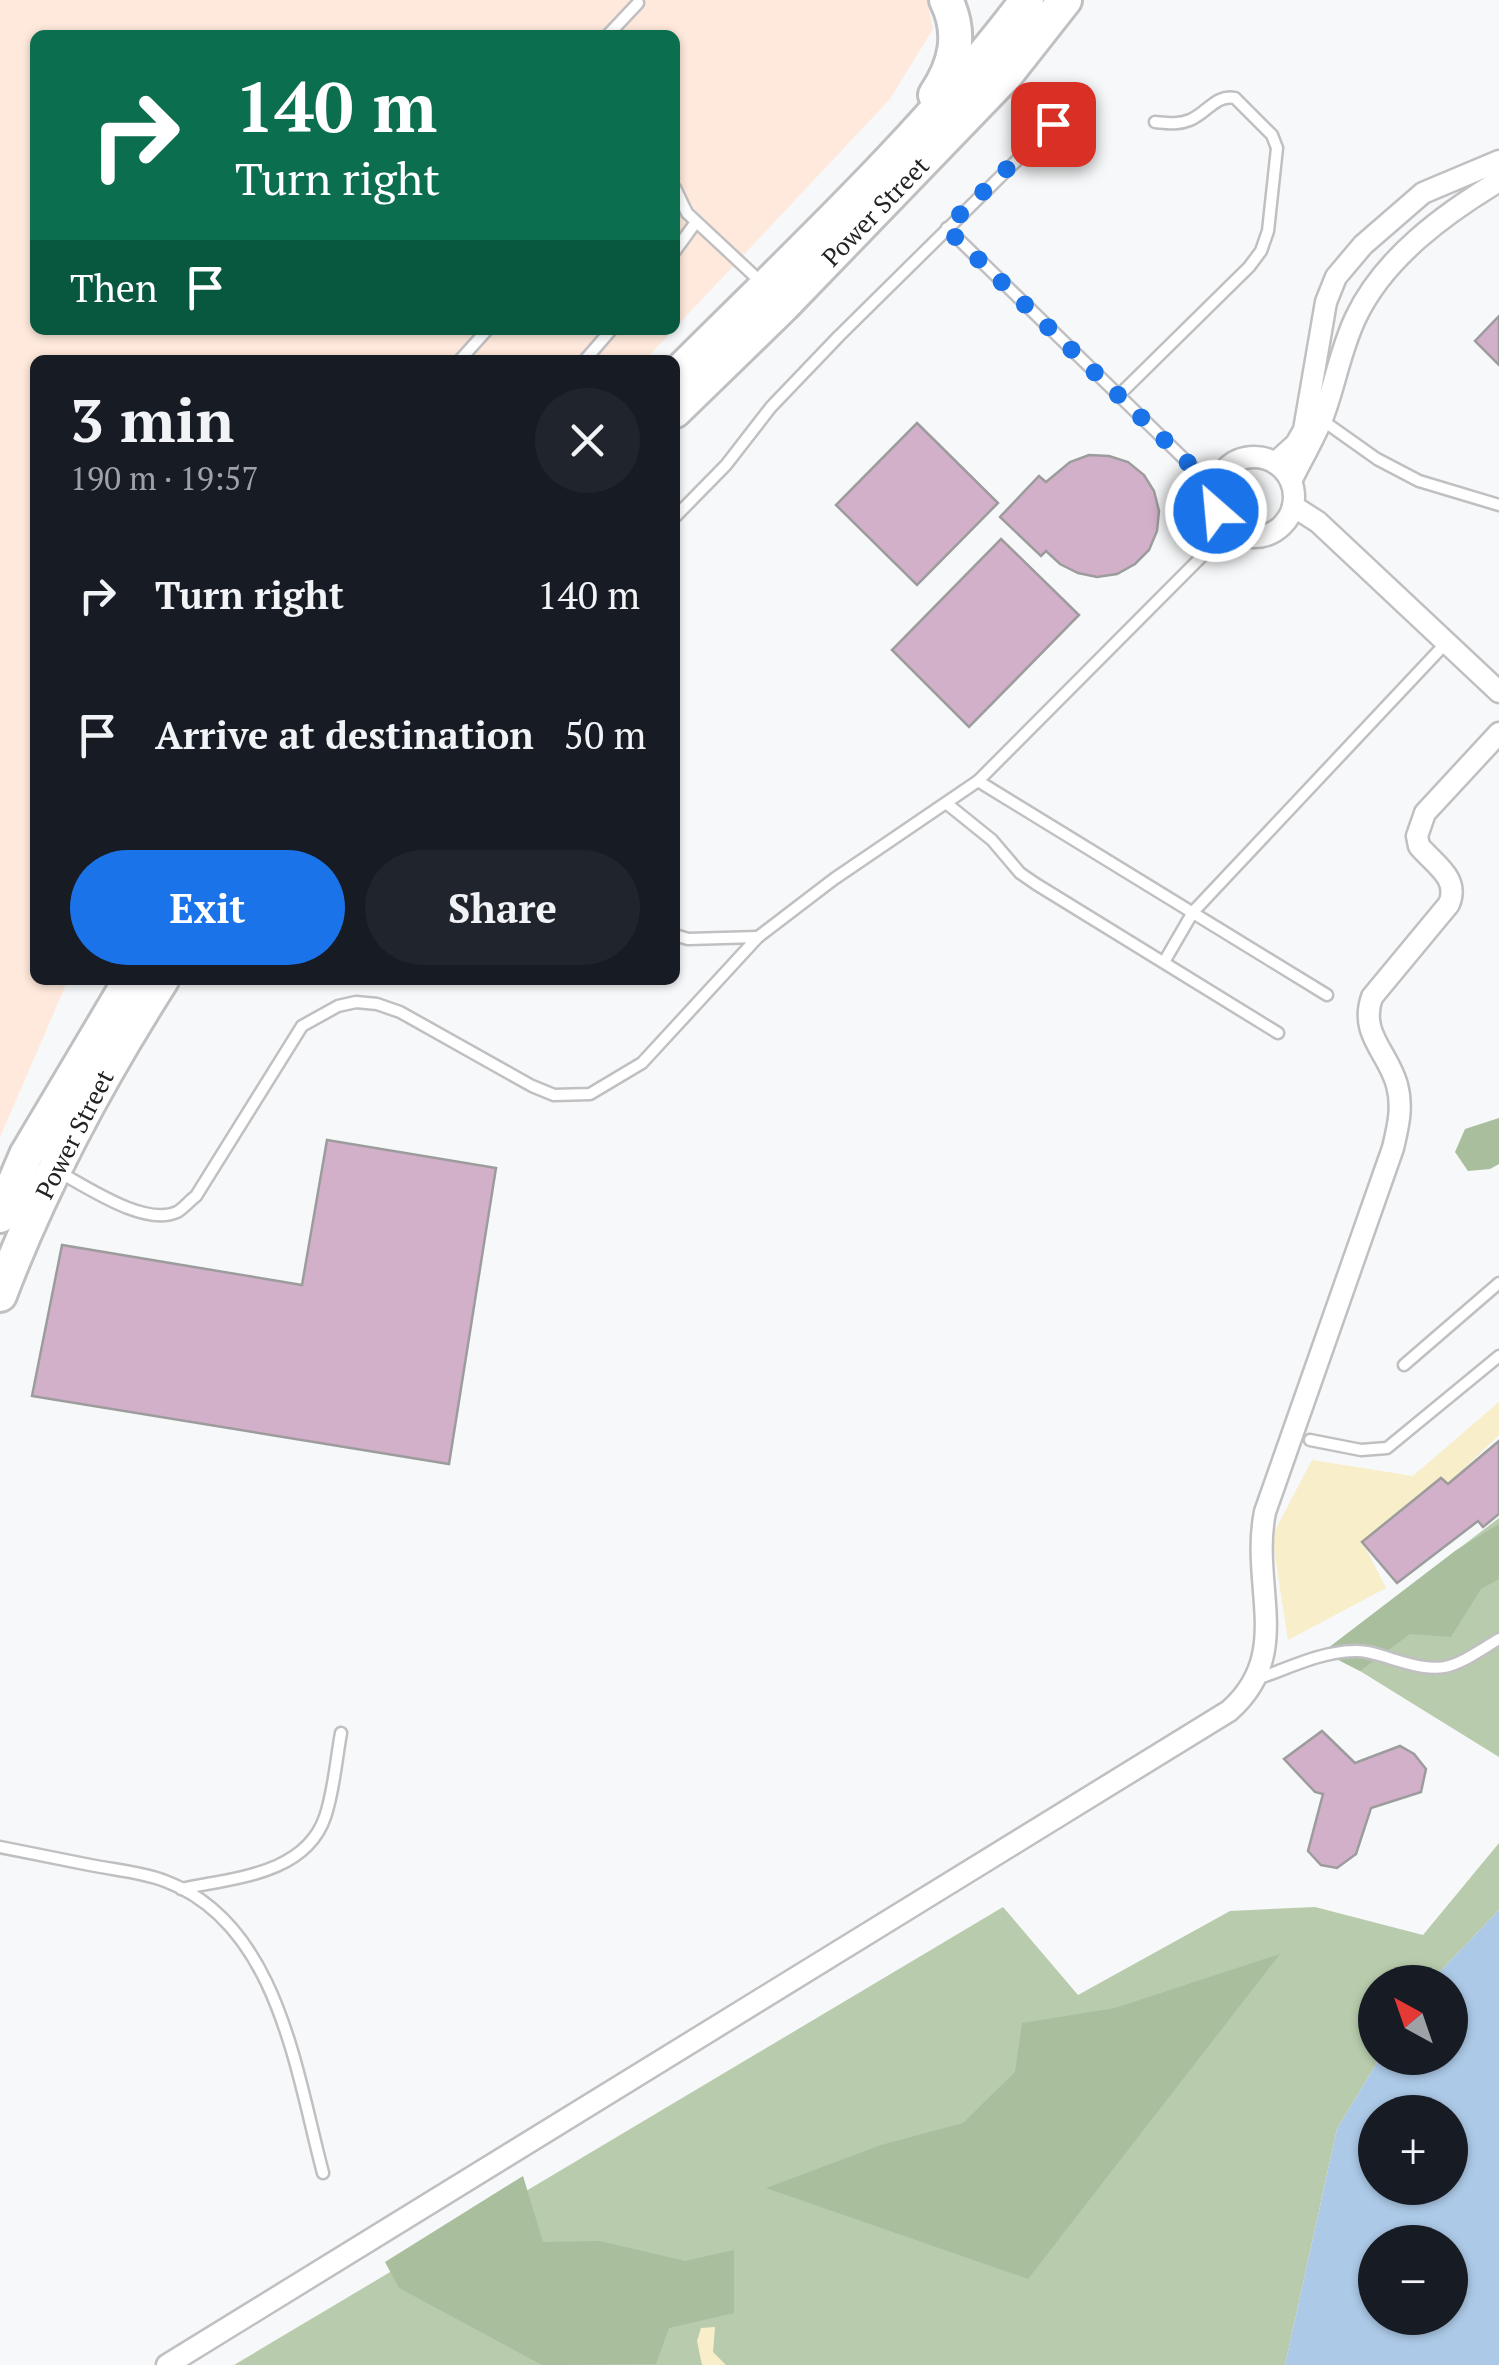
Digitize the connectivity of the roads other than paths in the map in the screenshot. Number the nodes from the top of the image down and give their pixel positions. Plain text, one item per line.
1 (946, 0) edge
2 (1027, 0) edge
3 (1064, 0) edge
4 (1082, 0) edge
5 (638, 3) dead end
6 (1044, 28) junction
7 (613, 30) edge
8 (1080, 98) dead end
9 (1155, 122) dead end
10 (1499, 161) edge
11 (881, 173) junction
12 (1499, 182) edge
13 (680, 198) edge
14 (1399, 211) junction
15 (696, 222) junction
16 (946, 228) junction
17 (1422, 236) junction
18 (680, 245) edge
19 (775, 296) junction
20 (482, 335) edge
21 (607, 335) edge
22 (464, 355) edge
23 (589, 355) edge
24 (680, 372) edge
25 (1119, 396) junction
26 (680, 405) edge
27 (1316, 414) junction
28 (1275, 462) junction
29 (1291, 482) junction
30 (1215, 489) junction
31 (1499, 505) edge
32 (1293, 506) junction
33 (680, 512) edge
34 (1230, 529) junction
35 (1446, 644) junction
36 (1499, 692) edge
37 (1499, 734) edge
38 (978, 780) junction
39 (946, 804) junction
40 (1193, 912) junction
41 (680, 937) edge
42 (758, 938) junction
43 (1164, 962) junction
44 (128, 985) edge
45 (159, 985) edge
46 (1327, 995) dead end
47 (1278, 1033) dead end
48 (40, 1162) junction
49 (0, 1216) edge
50 (1499, 1283) edge
51 (0, 1295) edge
52 (1499, 1356) edge
53 (1404, 1365) dead end
54 (1310, 1440) dead end
55 (1499, 1639) edge
56 (1256, 1680) junction
57 (341, 1733) dead end
58 (0, 1846) edge
59 (180, 1888) junction
60 (323, 2173) dead end
61 (167, 2365) edge

1 - 11 main road
2 - 11 main road, Power Street
3 - 6 main road, Power Street
4 - 6 main road
5 - 7 lane
6 - 19 main road, Power Street
8 - 16 lane
9 - 25 lane
10 - 14 street
11 - 19 main road, Power Street
12 - 17 street
13 - 15 lane
14 - 17 street
14 - 27 street
15 - 18 lane
15 - 19 lane
16 - 25 lane
16 - 33 lane
17 - 27 street
19 - 24 main road, Power Street
19 - 26 main road, Power Street
20 - 22 lane
21 - 23 lane
25 - 30 lane
27 - 28 street
27 - 29 street
27 - 31 lane
28 - 29 street
28 - 30 street
29 - 32 street
30 - 34 street
32 - 34 street
32 - 35 street
34 - 38 lane
35 - 36 street
35 - 40 lane
37 - 56 street
38 - 39 lane
38 - 40 lane
39 - 42 lane
39 - 43 lane
40 - 43 lane
40 - 46 lane
41 - 42 lane
42 - 48 lane
43 - 47 lane
44 - 48 main road, Power Street
45 - 48 main road, Power Street
48 - 49 main road, Power Street
48 - 51 main road, Power Street
50 - 53 lane
52 - 54 lane
55 - 56 lane
56 - 61 street
57 - 59 lane
58 - 59 lane
59 - 60 lane

